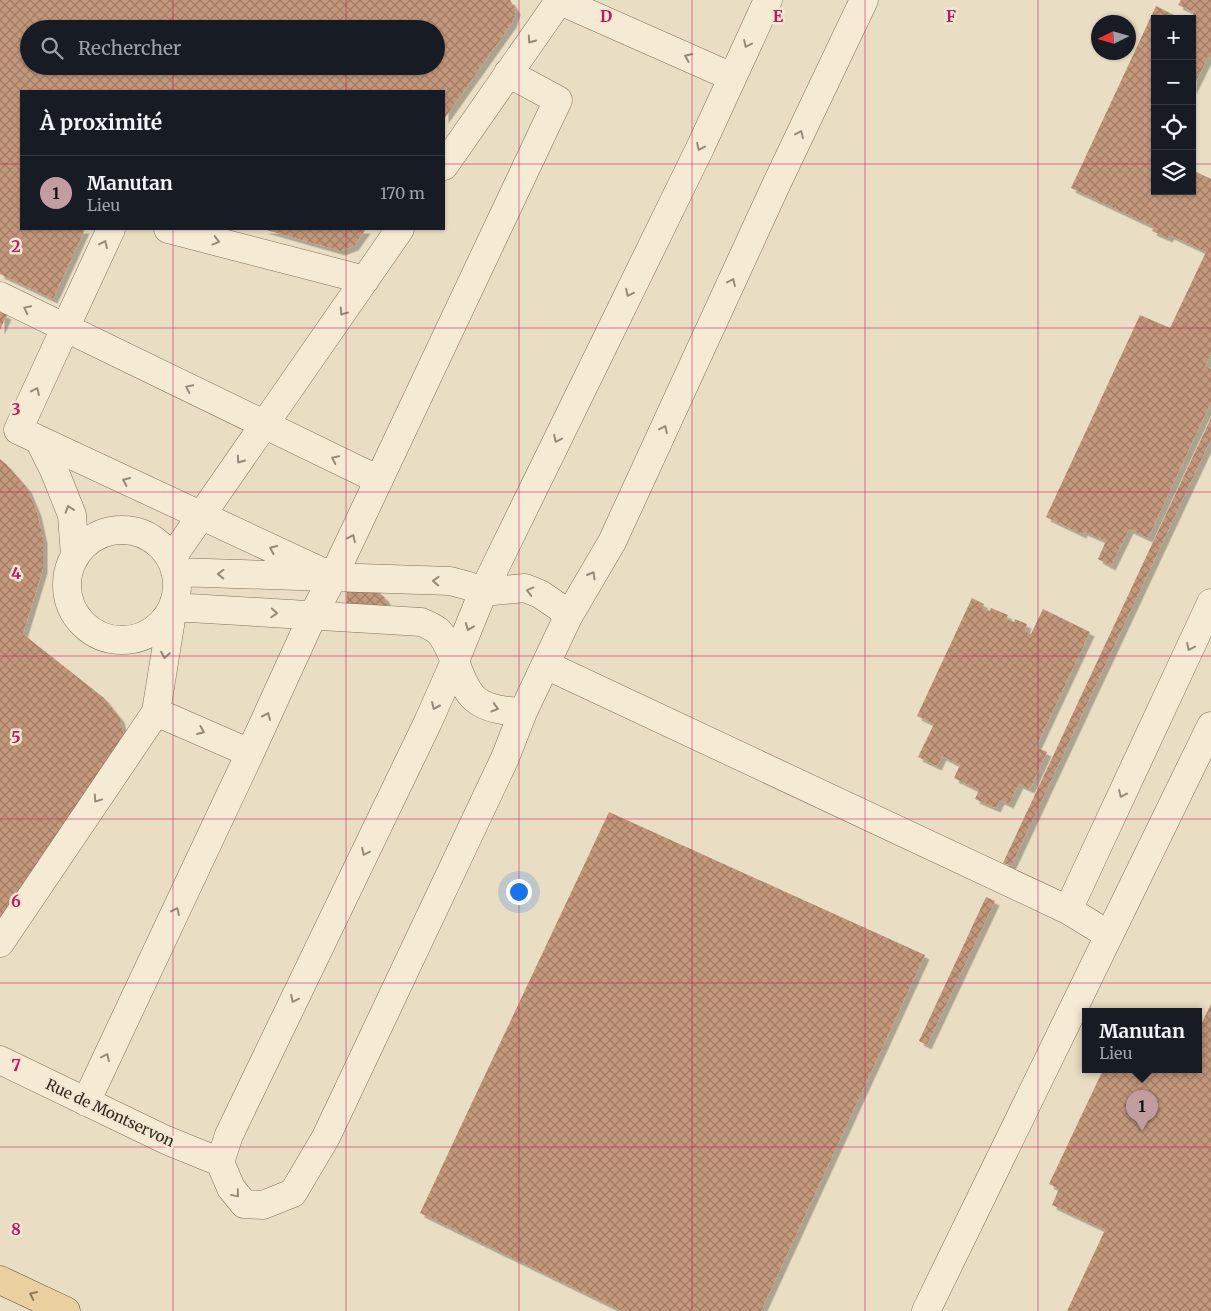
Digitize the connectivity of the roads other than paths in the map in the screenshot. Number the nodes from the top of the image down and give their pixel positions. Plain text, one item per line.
1 (558, 0) edge
2 (768, 0) edge
3 (864, 0) edge
4 (508, 72) junction
5 (732, 76) junction
6 (445, 165) edge
7 (111, 230) edge
8 (172, 230) edge
9 (399, 230) edge
10 (365, 280) junction
11 (0, 296) edge
12 (65, 327) junction
13 (264, 424) junction
14 (39, 440) junction
15 (379, 480) junction
16 (201, 516) junction
17 (75, 557) junction
18 (173, 565) junction
19 (333, 577) junction
20 (483, 592) junction
21 (1211, 603) edge
22 (173, 607) junction
23 (313, 615) junction
24 (568, 617) junction
25 (455, 661) junction
26 (546, 664) junction
27 (156, 712) junction
28 (523, 712) junction
29 (1211, 726) edge
30 (250, 753) junction
31 (1068, 910) junction
32 (1109, 935) junction
33 (0, 944) edge
34 (0, 1060) edge
35 (86, 1102) junction
36 (220, 1162) junction
37 (0, 1280) edge
38 (66, 1311) edge
39 (926, 1311) edge

1 -> 4 street
5 -> 1 street
2 -> 5 street
24 -> 3 street
4 - 6 street
4 - 15 street
5 -> 20 street
12 -> 7 street
8 -> 10 street
9 - 10 street
10 -> 13 street
12 -> 11 street
13 -> 12 street
14 -> 12 street
15 -> 13 street
13 -> 16 street
16 -> 14 street
17 -> 14 street
19 -> 15 street
16 - 18 street
19 -> 16 street
17 - 18 street
17 - 22 street
19 -> 18 street
18 - 22 street
20 -> 19 street
19 - 23 street
24 -> 20 street
20 -> 25 street
21 -> 31 street
22 -> 23 street
22 -> 27 street
23 - 25 street
30 -> 23 street
24 - 26 street
25 -> 28 street
25 -> 36 street
26 - 28 street
26 - 31 street
27 -> 30 street
27 -> 33 street
36 -> 28 street
29 - 32 street
35 -> 30 street
31 - 32 street
32 - 39 street
34 - 35 street, Rue de Montservon
35 - 36 street, Rue de Montservon
38 -> 37 main road

